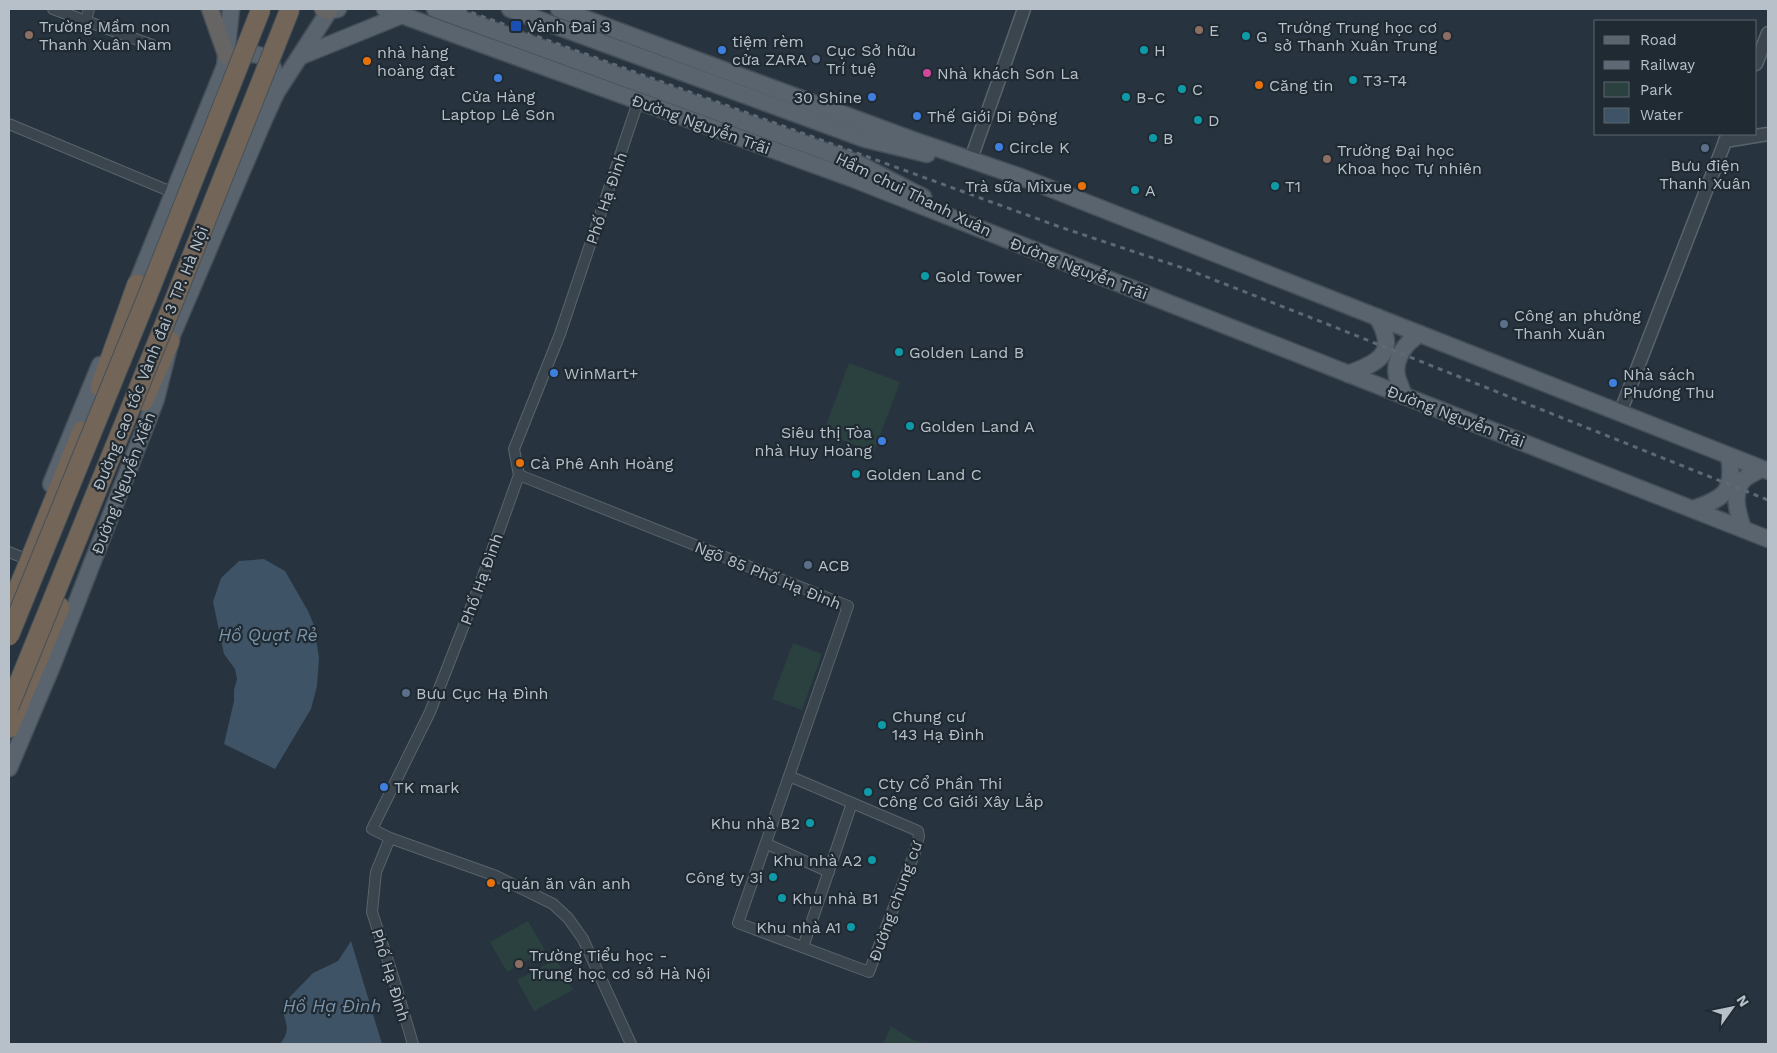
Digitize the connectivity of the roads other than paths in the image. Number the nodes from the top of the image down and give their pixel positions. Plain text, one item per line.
1 (53, 9) edge
2 (90, 9) edge
3 (210, 9) edge
4 (231, 9) edge
5 (261, 9) edge
6 (290, 9) edge
7 (330, 9) edge
8 (386, 9) edge
9 (435, 9) edge
10 (510, 9) edge
11 (559, 9) edge
12 (1024, 9) edge
13 (402, 15) junction
14 (86, 20) junction
15 (1768, 33) edge
16 (152, 45) dead end
17 (300, 56) junction
18 (226, 61) junction
19 (1757, 61) edge
20 (276, 93) junction
21 (638, 100) junction
22 (204, 116) junction
23 (9, 124) edge
24 (1754, 135) edge
25 (1726, 137) edge
26 (971, 159) junction
27 (1021, 177) junction
28 (174, 194) junction
29 (998, 236) junction
30 (137, 284) joint
31 (1377, 317) junction
32 (1420, 334) junction
33 (170, 341) junction
34 (1348, 374) junction
35 (1404, 396) junction
36 (1620, 413) junction
37 (1729, 456) junction
38 (1765, 470) edge
39 (519, 475) junction
40 (1693, 509) junction
41 (1743, 529) junction
42 (1768, 539) edge
43 (21, 554) edge
44 (9, 588) edge
45 (9, 610) edge
46 (9, 622) edge
47 (9, 636) edge
48 (9, 707) edge
49 (9, 728) edge
50 (10, 761) edge
51 (789, 776) junction
52 (852, 803) junction
53 (390, 838) junction
54 (766, 844) junction
55 (829, 872) junction
56 (738, 923) joint
57 (803, 947) junction
58 (413, 1044) edge
59 (631, 1044) edge

1 - 14 street
2 - 14 street
3 - 18 highway
4 - 18 main road
5 - 47 highway, Đường cao tốc Vành đai 3 TP. Hà Nội, bridge
6 - 48 highway, Đường cao tốc Vành đai 3 TP. Hà Nội, bridge
7 - 17 main road, Đường Nguyễn Xiển
8 - 13 main road, Đường Nguyễn Trãi
9 - 29 main road, Hầm chui Thanh Xuân
10 - 27 main road, Hầm chui Thanh Xuân
11 - 26 main road
12 - 26 street
13 - 17 main road
13 - 21 main road, Đường Nguyễn Trãi
14 - 16 street
15 - 19 street
17 - 20 main road, Đường Nguyễn Xiển
18 - 20 main road
18 - 22 main road
20 - 33 main road, Đường Nguyễn Xiển
21 - 29 main road, Đường Nguyễn Trãi
21 - 39 street, Phố Hạ Đình
22 - 28 main road
22 - 46 main road
23 - 28 street
24 - 25 street
25 - 36 street
26 - 27 main road
27 - 31 main road
28 - 30 main road
29 - 34 main road, Đường Nguyễn Trãi
30 - 43 highway
31 - 32 main road
31 - 34 main road
32 - 35 main road
32 - 36 main road
33 - 49 highway
33 - 50 main road, Đường Nguyễn Xiển
34 - 35 main road, Đường Nguyễn Trãi
35 - 40 main road, Đường Nguyễn Trãi
36 - 37 main road
37 - 38 main road
37 - 40 main road
38 - 41 main road
39 - 51 street, Ngõ 85 Phố Hạ Đình
39 - 53 street, Phố Hạ Đình
40 - 41 main road, Đường Nguyễn Trãi
41 - 42 main road, Đường Nguyễn Trãi
43 - 44 main road
43 - 45 highway
51 - 52 street, Đường chung cư
51 - 54 street, Ngõ 85 Phố Hạ Đình
52 - 55 street
52 - 57 street, Đường chung cư
53 - 58 street, Phố Hạ Đình
53 - 59 street
54 - 55 street
54 - 56 street, Ngõ 85 Phố Hạ Đình
55 - 57 street
56 - 57 street, Đường chung cư

